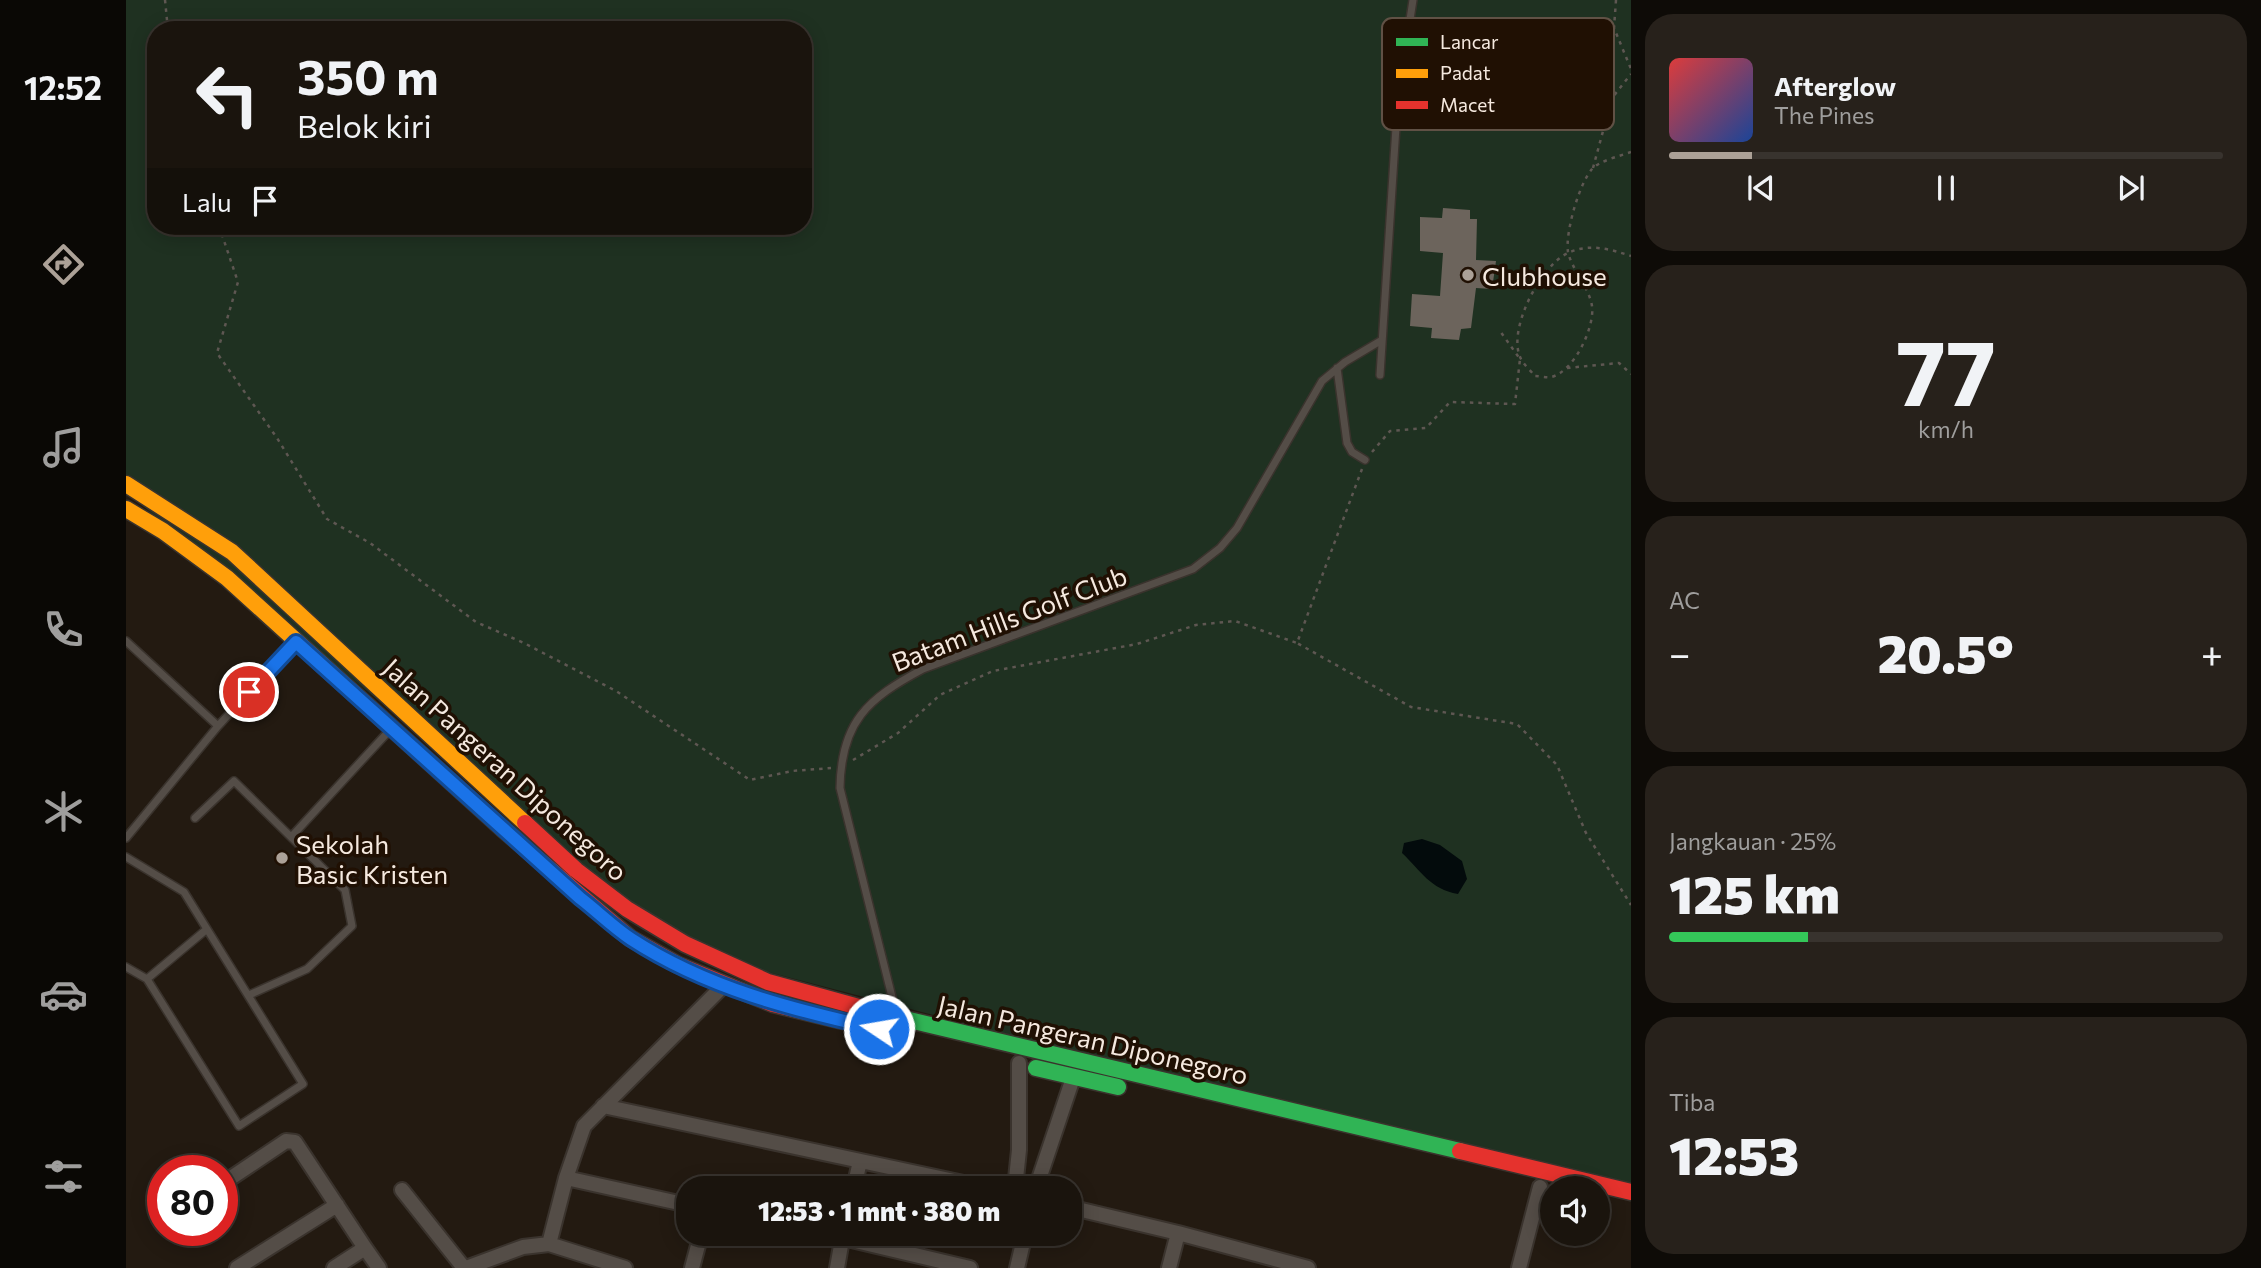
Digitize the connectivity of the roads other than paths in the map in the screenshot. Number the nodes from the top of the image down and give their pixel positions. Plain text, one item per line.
1 (1413, 0) edge
2 (1410, 18) edge
3 (1396, 130) edge
4 (1382, 340) junction
5 (1337, 368) junction
6 (1380, 375) dead end
7 (1365, 460) road end
8 (126, 484) edge
9 (126, 509) edge
10 (126, 641) edge
11 (296, 642) junction
12 (218, 726) junction
13 (391, 729) junction
14 (195, 818) dead end
15 (291, 837) junction
16 (126, 838) edge
17 (126, 857) edge
18 (207, 929) junction
19 (126, 967) edge
20 (147, 979) junction
21 (724, 985) junction
22 (249, 995) junction
23 (897, 1018) junction
24 (1006, 1060) junction
25 (1073, 1078) junction
26 (603, 1106) junction
27 (860, 1161) junction
28 (238, 1173) edge
29 (857, 1176) edge
30 (931, 1176) edge
31 (1016, 1176) edge
32 (1040, 1176) edge
33 (566, 1178) junction
34 (1540, 1188) edge
35 (402, 1190) dead end
36 (1631, 1192) edge
37 (676, 1202) edge
38 (337, 1205) junction
39 (1540, 1207) edge
40 (1082, 1210) edge
41 (1178, 1233) junction
42 (549, 1244) junction
43 (698, 1246) edge
44 (841, 1246) edge
45 (886, 1246) edge
46 (1022, 1246) edge
47 (365, 1248) junction
48 (237, 1268) edge
49 (334, 1268) edge
50 (379, 1268) edge
51 (465, 1268) edge
52 (625, 1268) edge
53 (692, 1268) edge
54 (837, 1268) edge
55 (971, 1268) edge
56 (1017, 1268) edge
57 (1169, 1268) edge
58 (1308, 1268) edge
59 (1519, 1268) edge

1 - 2 lane
3 - 4 lane
4 - 5 lane, Batam Hills Golf Club
4 - 6 lane
5 - 7 lane
5 - 23 lane, Batam Hills Golf Club
8 - 23 highway, Jalan Pangeran Diponegoro
9 - 11 highway, Jalan Pangeran Diponegoro
10 - 12 lane
11 - 12 lane
11 - 13 highway, Jalan Pangeran Diponegoro
12 - 16 lane
13 - 15 lane
13 - 21 highway, Jalan Pangeran Diponegoro
14 - 15 lane
15 - 22 lane
17 - 18 lane
18 - 20 lane
18 - 22 lane
19 - 20 lane
20 - 22 lane
21 - 24 highway, Jalan Pangeran Diponegoro
21 - 26 street
23 - 36 highway, Jalan Pangeran Diponegoro
24 - 25 highway, Jalan Pangeran Diponegoro
24 - 31 street
25 - 32 street
25 - 34 highway, Jalan Pangeran Diponegoro
26 - 27 street
26 - 33 street
27 - 29 street
27 - 30 street
28 - 38 street
33 - 37 street
33 - 42 street
35 - 51 street
38 - 47 street
38 - 48 street
39 - 59 street
40 - 41 street
41 - 57 street
41 - 58 street
42 - 51 street
42 - 52 street
43 - 53 street
44 - 54 street
45 - 55 street
46 - 56 street
47 - 49 street
47 - 50 street

